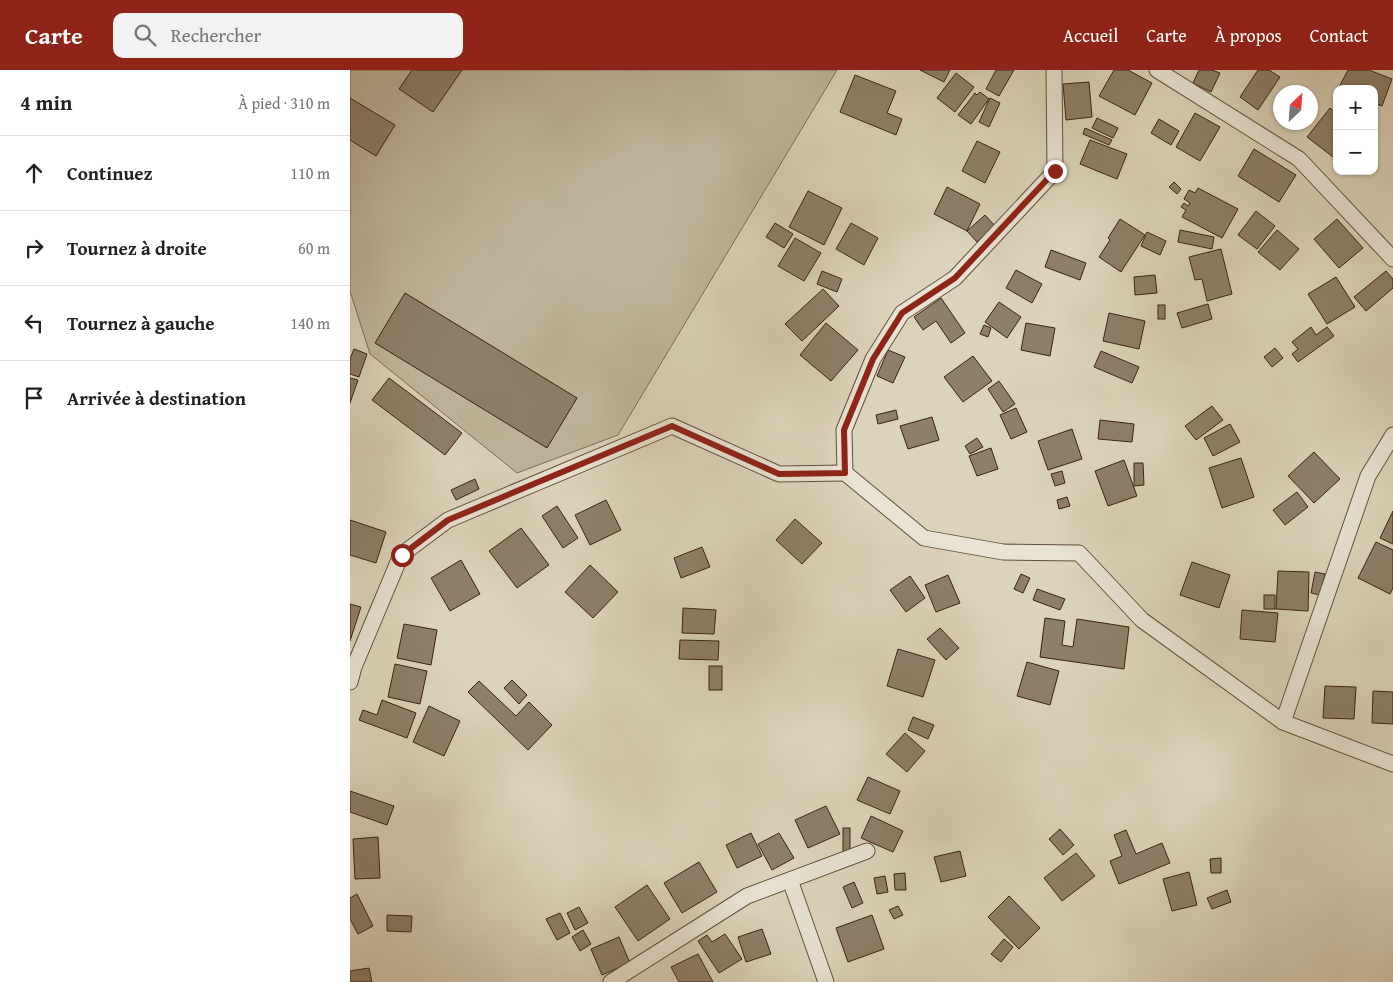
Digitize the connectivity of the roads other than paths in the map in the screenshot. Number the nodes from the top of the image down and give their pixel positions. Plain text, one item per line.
1 (1054, 70) edge
2 (1157, 70) edge
3 (1393, 259) edge
4 (1393, 435) edge
5 (845, 473) junction
6 (351, 672) edge
7 (1283, 722) junction
8 (1393, 764) edge
9 (867, 851) dead end
10 (790, 880) junction
11 (612, 982) edge
12 (826, 982) edge

1 - 5 street
2 - 3 street
4 - 7 street
5 - 6 street
5 - 7 street
7 - 8 street
9 - 10 street
10 - 11 street
10 - 12 street

